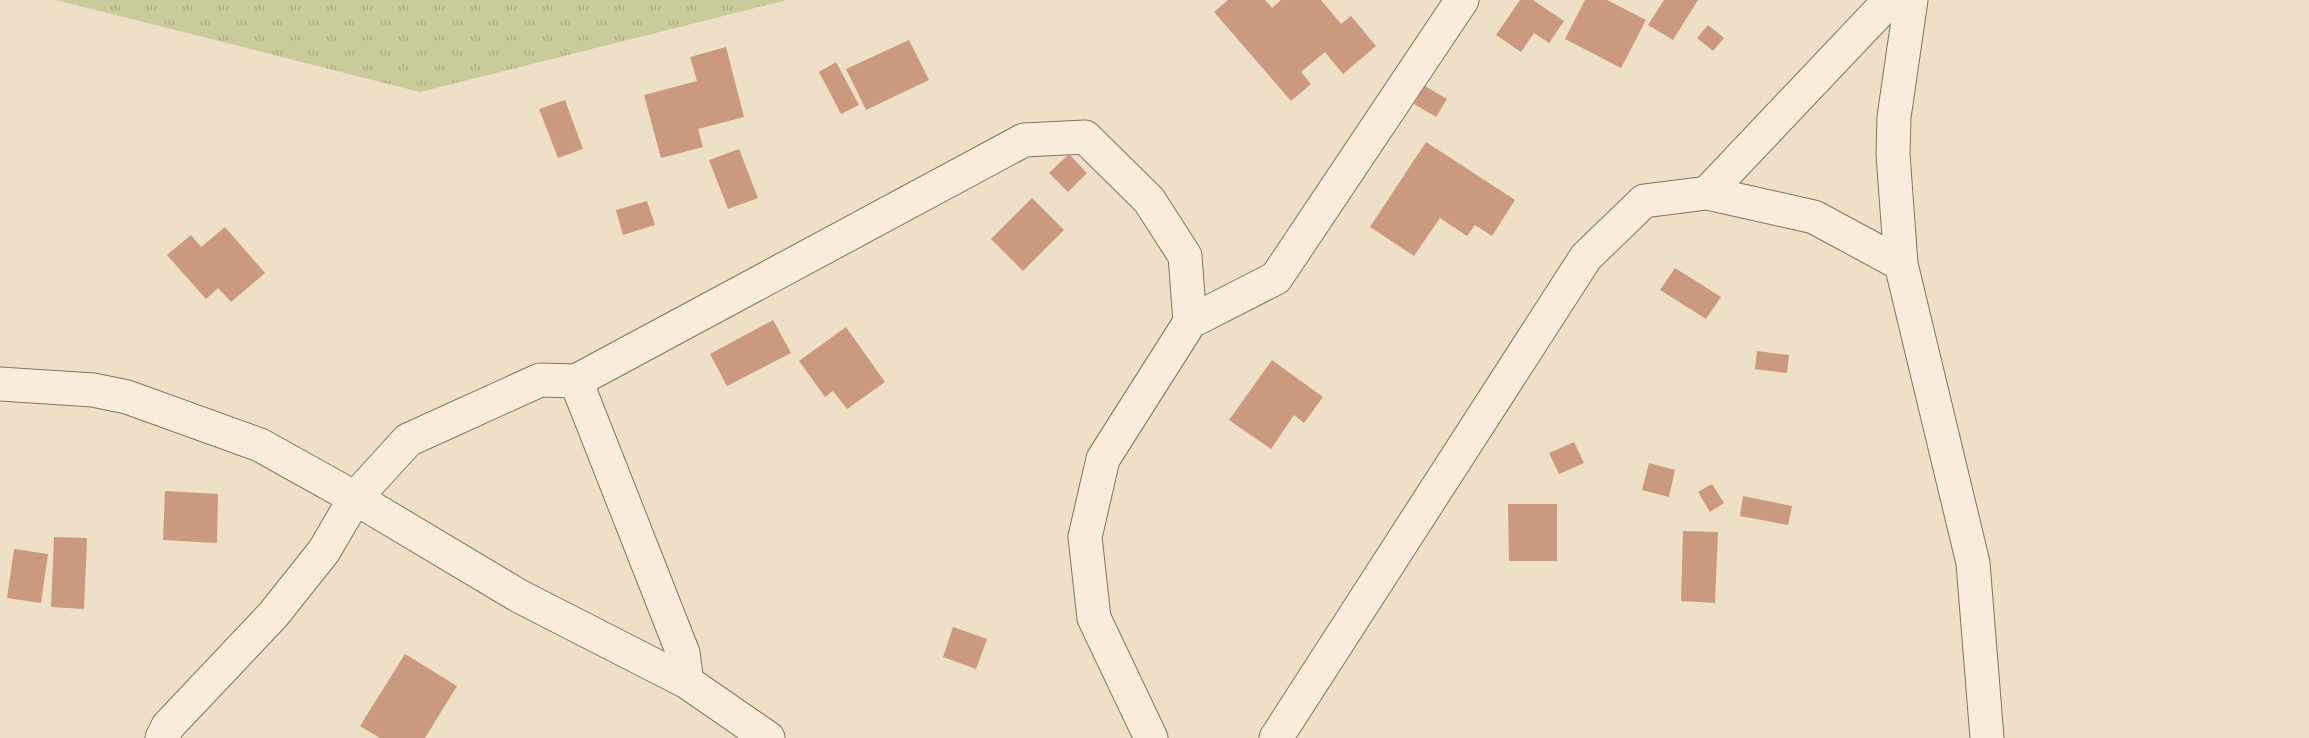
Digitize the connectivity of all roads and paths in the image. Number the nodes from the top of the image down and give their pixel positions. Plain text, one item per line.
1 (1462, 0) edge
2 (1890, 0) edge
3 (1911, 0) edge
4 (1707, 193) junction
5 (1901, 264) junction
6 (1190, 322) junction
7 (576, 381) junction
8 (0, 384) edge
9 (355, 498) junction
10 (687, 682) junction
11 (162, 738) edge
12 (768, 738) edge
13 (1151, 738) edge
14 (1276, 738) edge
15 (1987, 738) edge

1 - 6 street
2 - 4 street
3 - 5 street
4 - 5 street
4 - 14 street
5 - 15 street
6 - 7 street
6 - 13 street
7 - 9 street
7 - 10 street
8 - 9 street
9 - 10 street
9 - 11 street
10 - 12 street

